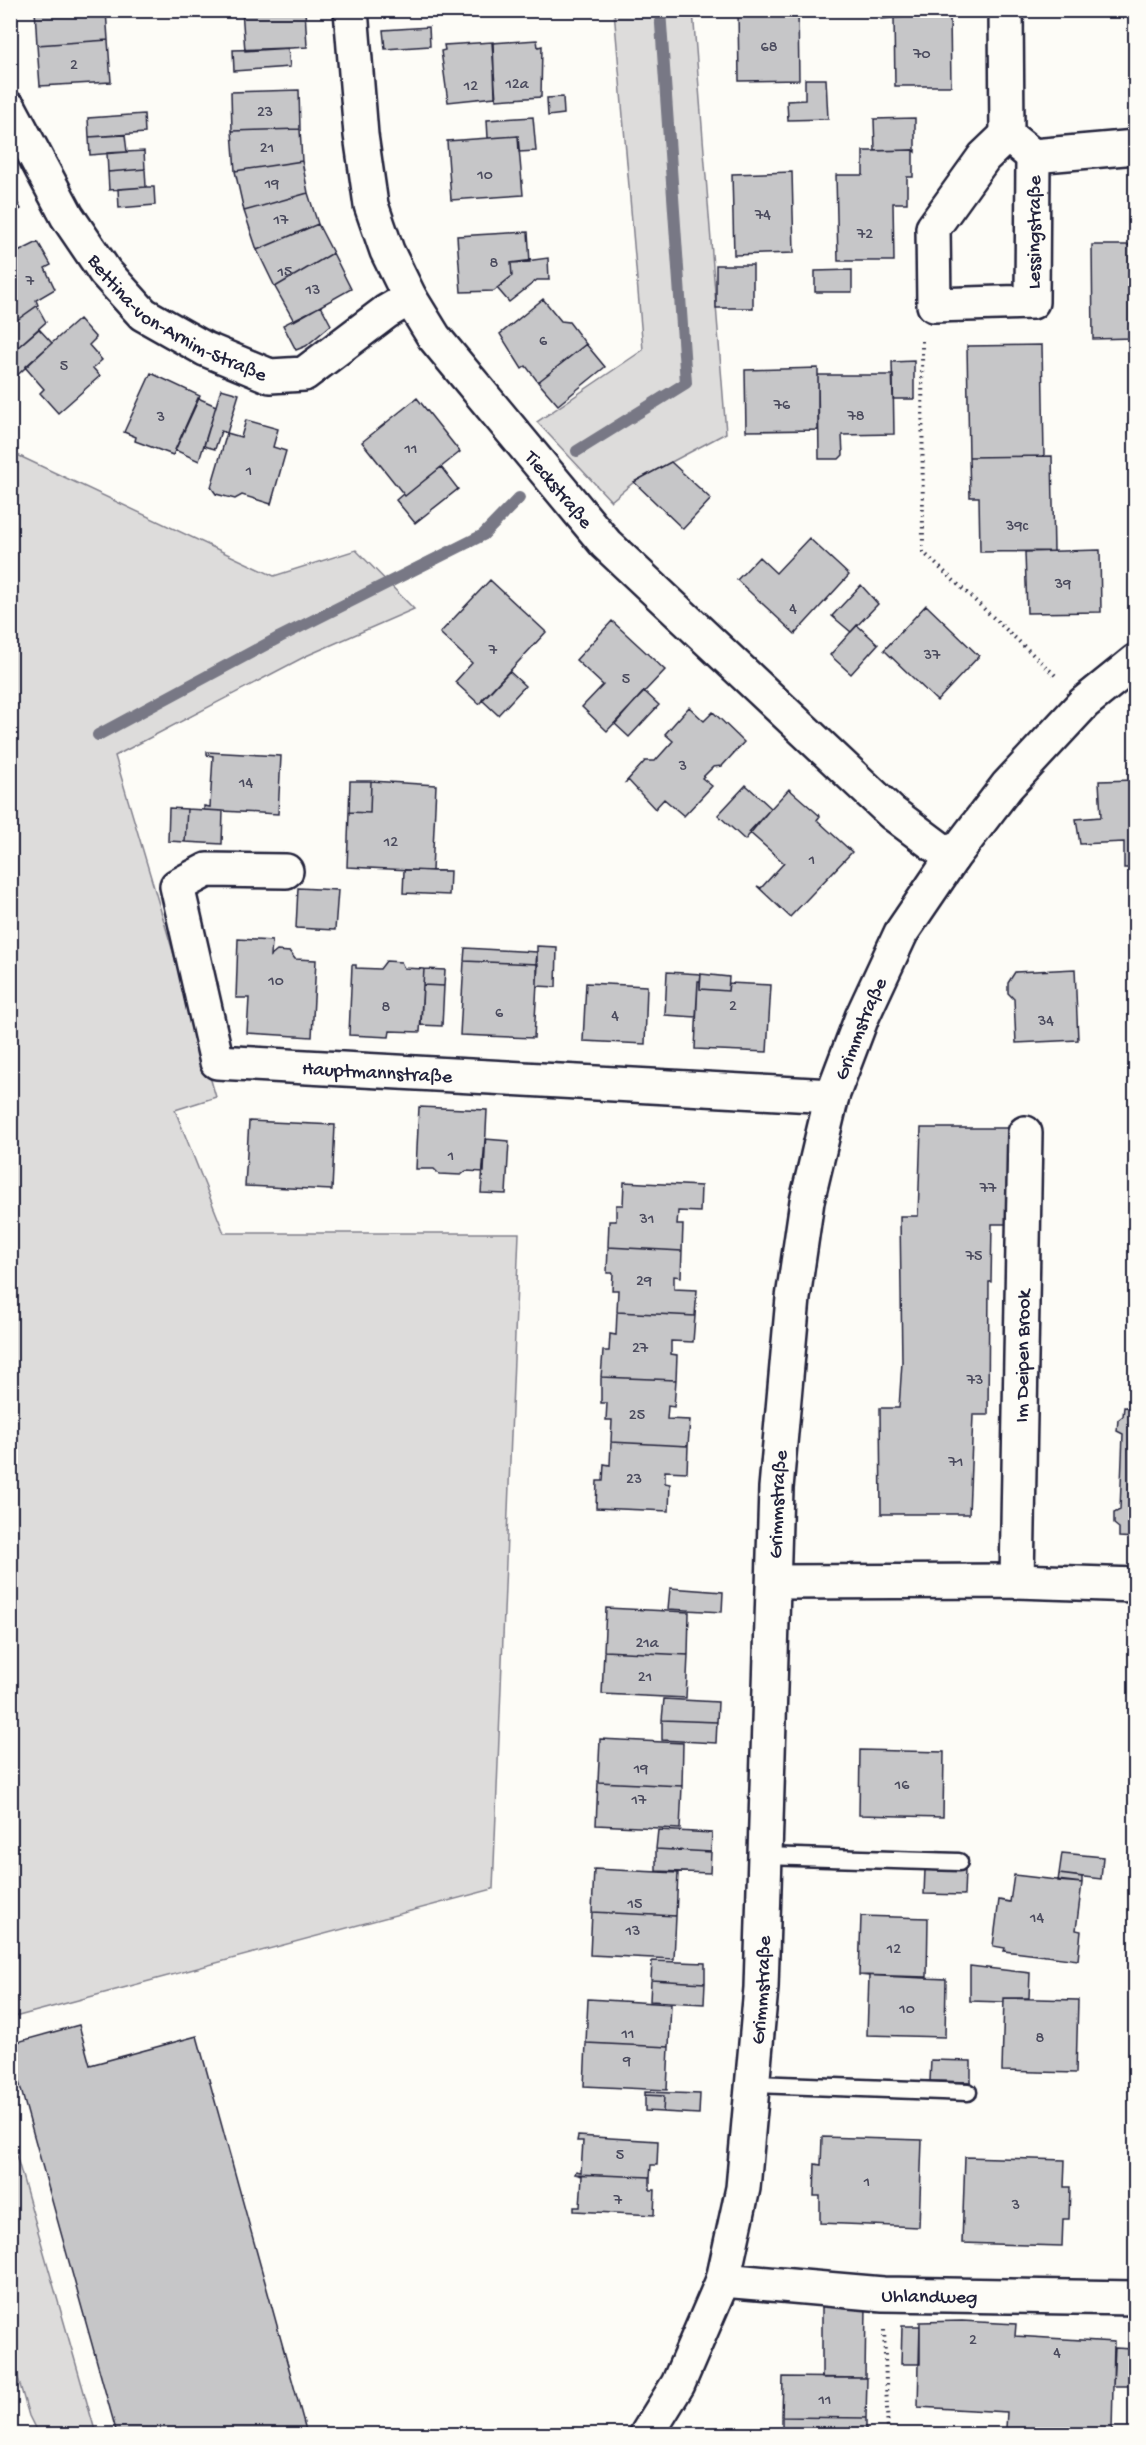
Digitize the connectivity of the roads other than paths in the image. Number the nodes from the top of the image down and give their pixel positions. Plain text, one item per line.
1 (351, 10) edge
2 (1006, 10) edge
3 (10, 109) edge
4 (1006, 135) junction
5 (1136, 147) edge
6 (1033, 156) junction
7 (410, 298) junction
8 (1136, 661) edge
9 (952, 858) junction
10 (286, 871) dead end
11 (832, 1096) junction
12 (1025, 1133) dead end
13 (1017, 1581) junction
14 (774, 1582) junction
15 (1136, 1585) edge
16 (765, 1856) junction
17 (959, 1862) dead end
18 (753, 2084) junction
19 (968, 2092) dead end
20 (723, 2280) junction
21 (1136, 2298) edge
22 (646, 2434) edge

1 - 7 street, Tieckstraße
2 - 4 street
3 - 7 street, Bettina-von-Arnim-Straße
4 - 6 street, Lessingstraße
4 - 6 street, Lessingstraße
5 - 6 street, Lessingstraße
7 - 9 street, Tieckstraße
8 - 9 street, Grimmstraße
9 - 11 street, Grimmstraße
10 - 11 street, Hauptmannstraße
11 - 14 street, Grimmstraße
12 - 13 street, Im Deipen Brook
13 - 14 street
13 - 15 street
14 - 16 street, Grimmstraße
16 - 17 lane
16 - 18 street, Grimmstraße
18 - 19 lane
18 - 20 street, Grimmstraße
20 - 21 street, Uhlandweg
20 - 22 street, Grimmstraße

